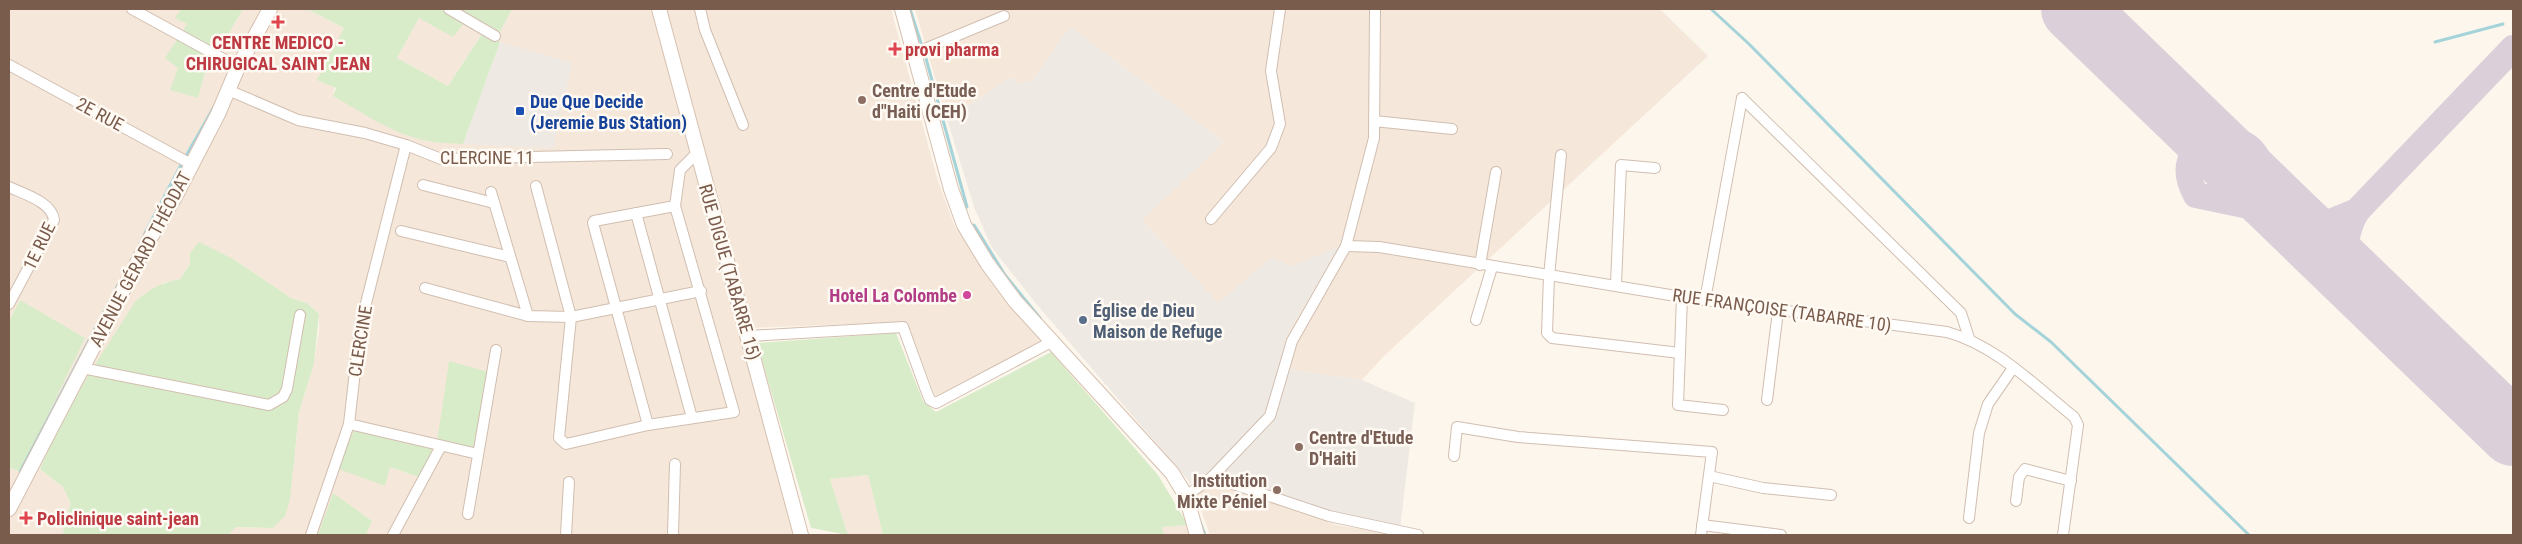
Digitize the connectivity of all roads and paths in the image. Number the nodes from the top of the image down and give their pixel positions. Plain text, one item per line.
1 (132, 9) edge
2 (270, 9) edge
3 (449, 9) edge
4 (659, 9) edge
5 (700, 9) edge
6 (902, 9) edge
7 (1280, 9) edge
8 (1375, 9) edge
9 (1004, 16) dead end
10 (495, 36) dead end
11 (915, 53) junction
12 (9, 65) edge
13 (236, 66) junction
14 (228, 90) junction
15 (1374, 121) junction
16 (743, 125) dead end
17 (1452, 129) dead end
18 (406, 144) junction
19 (667, 154) dead end
20 (698, 154) junction
21 (1562, 155) dead end
22 (191, 164) junction
23 (1656, 168) dead end
24 (1496, 172) dead end
25 (423, 185) dead end
26 (536, 186) dead end
27 (9, 187) edge
28 (491, 192) dead end
29 (494, 203) junction
30 (675, 206) junction
31 (636, 213) junction
32 (1211, 219) dead end
33 (401, 231) dead end
34 (1346, 246) junction
35 (510, 257) junction
36 (1480, 265) junction
37 (1492, 267) junction
38 (1549, 276) junction
39 (1616, 284) junction
40 (425, 288) dead end
41 (701, 291) junction
42 (1682, 297) junction
43 (658, 299) junction
44 (1705, 300) junction
45 (9, 304) edge
46 (618, 308) junction
47 (1778, 311) junction
48 (300, 315) dead end
49 (528, 316) junction
50 (571, 317) junction
51 (1476, 320) dead end
52 (749, 336) junction
53 (1969, 338) junction
54 (1052, 340) junction
55 (496, 350) dead end
56 (1680, 353) junction
57 (82, 368) junction
58 (2013, 368) junction
59 (1767, 400) dead end
60 (1723, 410) dead end
61 (692, 418) junction
62 (350, 424) junction
63 (648, 425) junction
64 (441, 446) junction
65 (478, 454) junction
66 (1454, 456) dead end
67 (675, 464) dead end
68 (1709, 476) junction
69 (1212, 477) junction
70 (569, 482) dead end
71 (2071, 482) junction
72 (1831, 495) dead end
73 (1186, 496) junction
74 (2016, 501) dead end
75 (9, 509) edge
76 (468, 514) dead end
77 (1969, 518) dead end
78 (1701, 530) edge
79 (311, 535) edge
80 (393, 535) edge
81 (566, 535) edge
82 (674, 535) edge
83 (801, 535) edge
84 (1197, 535) edge
85 (1418, 535) edge
86 (1782, 535) edge
87 (2063, 535) edge

1 - 13 street
2 - 13 street, AVENUE GÉRARD THÉODAT
3 - 10 street
4 - 20 street, RUE DIGUE (TABARRE 15)
5 - 16 street
6 - 11 street
7 - 32 street
8 - 15 street
9 - 11 street
11 - 54 street
12 - 22 street, 2E RUE
13 - 14 street, AVENUE GÉRARD THÉODAT
14 - 18 street, CLERCINE 11
14 - 22 street, AVENUE GÉRARD THÉODAT
15 - 17 street
15 - 34 street
18 - 19 street, CLERCINE 11
18 - 62 street, CLERCINE
20 - 30 street
20 - 52 street, RUE DIGUE (TABARRE 15)
21 - 38 street
22 - 57 street, AVENUE GÉRARD THÉODAT
23 - 39 street
24 - 36 street
25 - 29 street
26 - 50 street
27 - 45 street, 1E RUE
28 - 29 street
29 - 35 street
30 - 31 street
30 - 41 street
31 - 43 street
31 - 46 street
33 - 35 street
34 - 36 street, RUE FRANÇOISE (TABARRE 10)
34 - 69 street
35 - 49 street
36 - 37 street, RUE FRANÇOISE (TABARRE 10)
37 - 38 street, RUE FRANÇOISE (TABARRE 10)
37 - 51 street
38 - 39 street, RUE FRANÇOISE (TABARRE 10)
38 - 56 street
39 - 42 street, RUE FRANÇOISE (TABARRE 10)
40 - 49 street
41 - 43 street
41 - 61 street
42 - 44 street, RUE FRANÇOISE (TABARRE 10)
42 - 56 street
43 - 46 street
43 - 61 street
44 - 47 street, RUE FRANÇOISE (TABARRE 10)
44 - 53 street
46 - 50 street
46 - 63 street
47 - 53 street, RUE FRANÇOISE (TABARRE 10)
47 - 59 street
48 - 57 street
49 - 50 street
50 - 63 street
52 - 54 street
52 - 83 street, RUE DIGUE (TABARRE 15)
53 - 58 street, RUE FRANÇOISE (TABARRE 10)
54 - 73 street
55 - 65 street
56 - 60 street
57 - 75 street, AVENUE GÉRARD THÉODAT
58 - 71 street, RUE FRANÇOISE (TABARRE 10)
58 - 77 street
61 - 63 street
62 - 64 street
62 - 79 street, CLERCINE
64 - 65 street
64 - 80 street
65 - 76 street
66 - 68 street
67 - 82 street
68 - 72 street
68 - 78 street
69 - 73 street
69 - 85 street
70 - 81 street
71 - 74 street
71 - 87 street, RUE FRANÇOISE (TABARRE 10)
73 - 84 street
78 - 86 street

